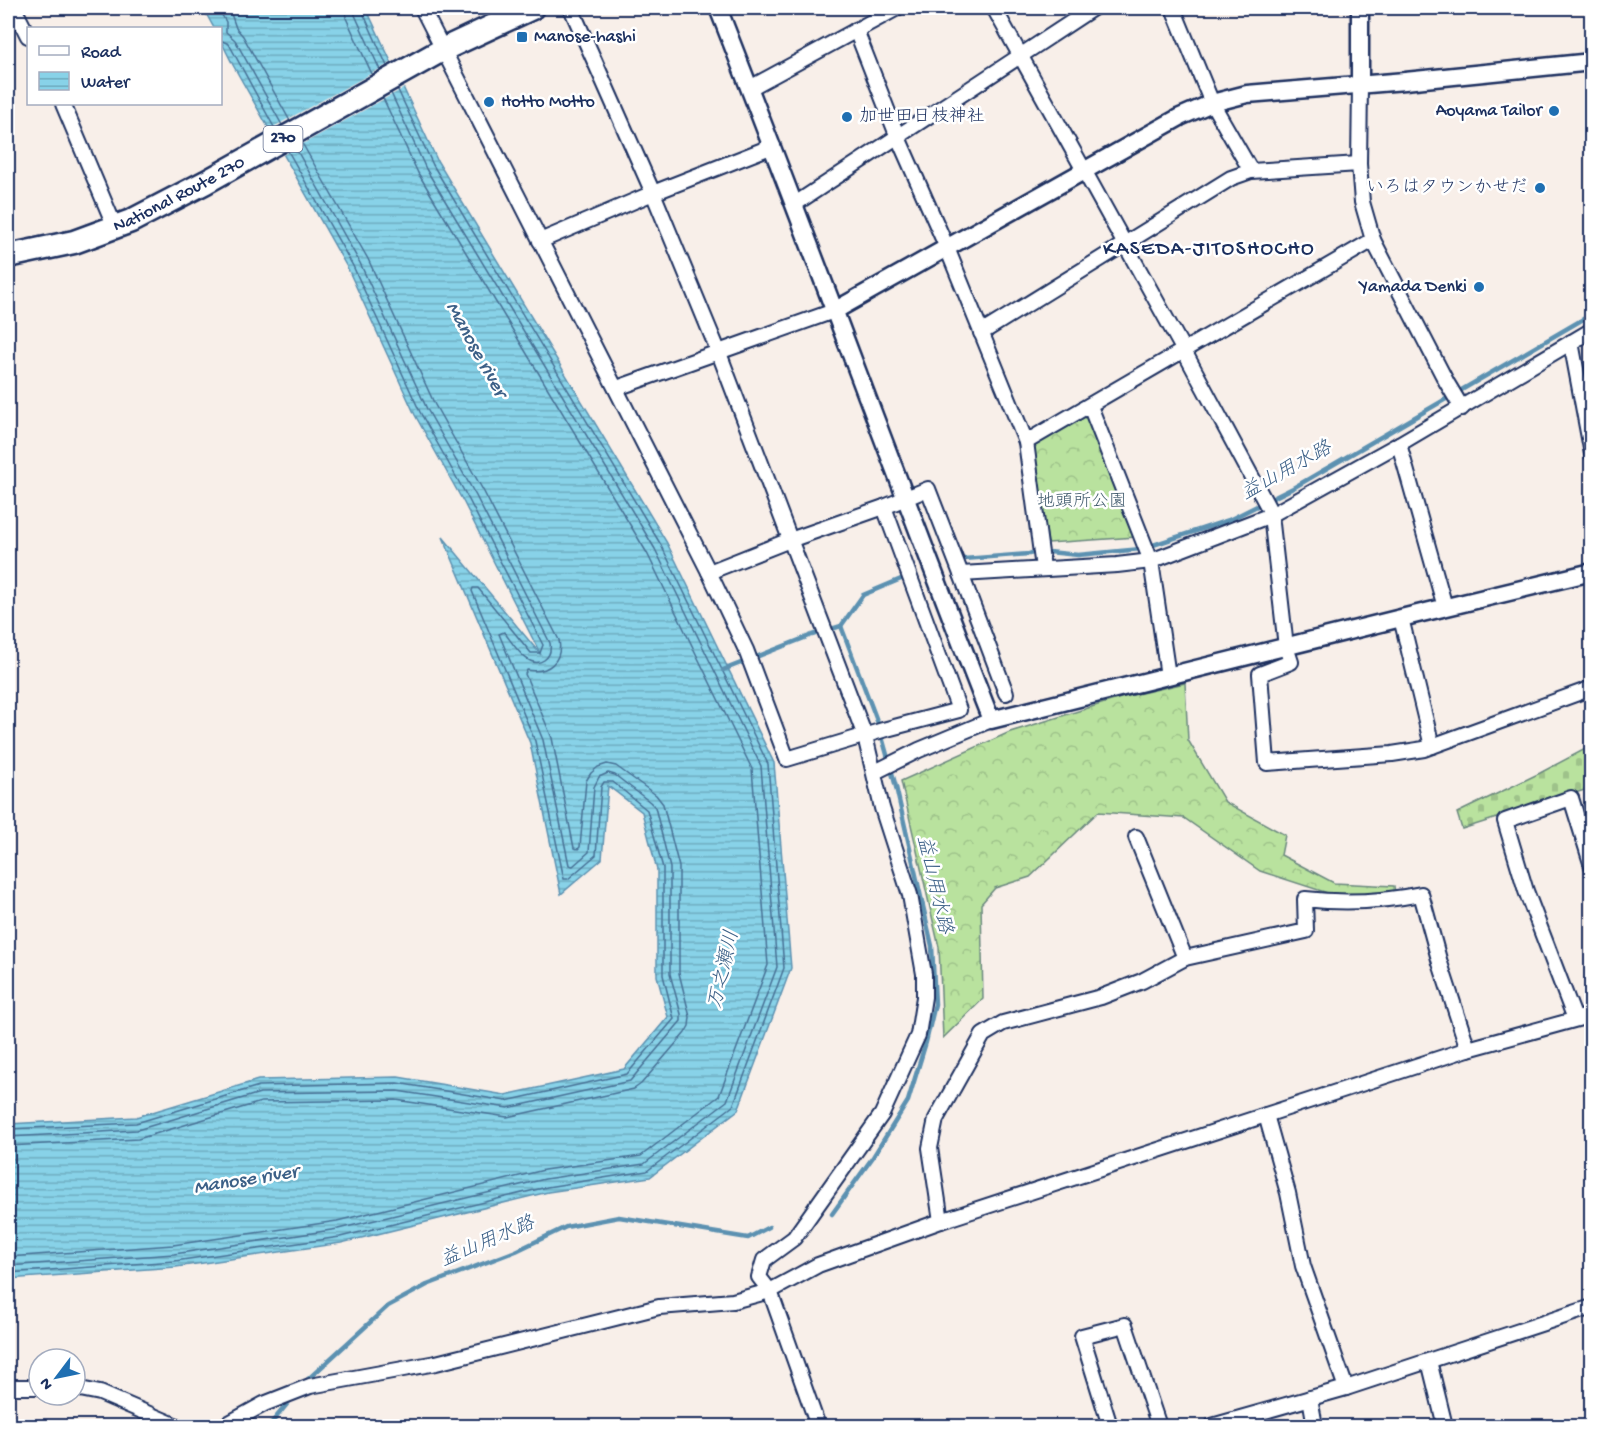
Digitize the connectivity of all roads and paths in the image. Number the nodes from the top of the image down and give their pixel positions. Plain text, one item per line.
1 (14, 8) edge
2 (422, 8) edge
3 (532, 8) edge
4 (571, 8) edge
5 (718, 8) edge
6 (897, 8) edge
7 (994, 8) edge
8 (1093, 8) edge
9 (1173, 8) edge
10 (1360, 8) edge
11 (855, 30) junction
12 (27, 34) edge
13 (440, 51) junction
14 (1021, 56) junction
15 (1592, 62) edge
16 (1360, 85) junction
17 (750, 88) junction
18 (1212, 103) junction
19 (64, 105) edge
20 (897, 135) junction
21 (772, 146) junction
22 (1359, 164) junction
23 (1085, 171) junction
24 (1251, 171) junction
25 (654, 192) junction
26 (795, 204) junction
27 (123, 224) junction
28 (1372, 240) junction
29 (540, 241) junction
30 (1125, 244) junction
31 (947, 248) junction
32 (8, 256) edge
33 (834, 311) junction
34 (1592, 330) edge
35 (981, 333) junction
36 (1571, 342) junction
37 (1183, 349) junction
38 (719, 353) junction
39 (617, 388) junction
40 (1090, 406) junction
41 (1462, 408) junction
42 (1026, 442) junction
43 (1398, 444) junction
44 (1592, 453) edge
45 (906, 499) junction
46 (884, 507) junction
47 (1270, 512) junction
48 (790, 540) junction
49 (1150, 557) junction
50 (1042, 563) junction
51 (709, 572) junction
52 (1592, 572) edge
53 (961, 574) junction
54 (1445, 607) junction
55 (1401, 618) junction
56 (1286, 647) junction
57 (1168, 676) junction
58 (1592, 688) edge
59 (1006, 693) dead end
60 (991, 720) junction
61 (874, 733) junction
62 (1432, 746) junction
63 (879, 770) junction
64 (1136, 837) dead end
65 (1592, 866) edge
66 (1185, 958) junction
67 (1592, 1015) edge
68 (1575, 1019) junction
69 (1468, 1049) junction
70 (1266, 1115) junction
71 (941, 1221) junction
72 (770, 1291) junction
73 (1592, 1307) edge
74 (1429, 1361) junction
75 (8, 1387) edge
76 (27, 1387) edge
77 (1346, 1388) junction
78 (87, 1390) edge
79 (1310, 1398) junction
80 (177, 1426) edge
81 (224, 1426) edge
82 (818, 1426) edge
83 (1110, 1426) edge
84 (1159, 1426) edge
85 (1212, 1426) edge
86 (1316, 1426) edge
87 (1445, 1426) edge

1 - 12 street
2 - 13 street
3 - 13 highway, National Route 270 / 270
4 - 25 street
5 - 17 street
6 - 11 street
7 - 14 street
8 - 14 street
9 - 18 street
10 - 16 street
11 - 17 street
11 - 20 street
13 - 27 highway, National Route 270 / 270
13 - 29 street
14 - 20 street
14 - 23 street
15 - 16 street
16 - 18 street
16 - 22 street
17 - 21 street
18 - 23 street
18 - 24 street
19 - 27 street
20 - 26 street
20 - 31 street
21 - 25 street
21 - 26 street
22 - 24 street
22 - 28 street
23 - 30 street
23 - 31 street
24 - 30 street
25 - 29 street
25 - 38 street
26 - 33 street
27 - 32 highway, National Route 270 / 270
28 - 37 street
28 - 41 street
29 - 39 street
30 - 35 street
30 - 37 street
31 - 33 street
31 - 35 street
33 - 38 street
33 - 45 street
34 - 36 street
35 - 42 street
36 - 41 street
36 - 44 street
37 - 40 street
37 - 47 street
38 - 39 street
38 - 48 street
39 - 51 street
40 - 42 street
40 - 49 street
41 - 43 street
42 - 50 street
43 - 47 street
43 - 54 street
45 - 46 street
45 - 53 street
45 - 60 street
46 - 48 street
46 - 61 street
47 - 49 street
47 - 56 street
48 - 51 street
48 - 61 street
49 - 50 street
49 - 57 street
50 - 53 street
51 - 61 street
52 - 54 street
53 - 59 street
54 - 55 street
55 - 56 street
55 - 62 street
56 - 57 street
56 - 62 street
57 - 60 street
58 - 62 street
60 - 63 street
61 - 63 street
63 - 72 street
64 - 66 street
65 - 68 street
66 - 69 street
66 - 71 street
67 - 68 street
68 - 69 street
69 - 70 street
70 - 71 street
70 - 77 street
71 - 72 street
72 - 81 street
72 - 82 street
73 - 74 street
74 - 77 street
74 - 87 street
75 - 76 street
77 - 79 street
78 - 80 street
79 - 85 street
79 - 86 street
83 - 84 street

